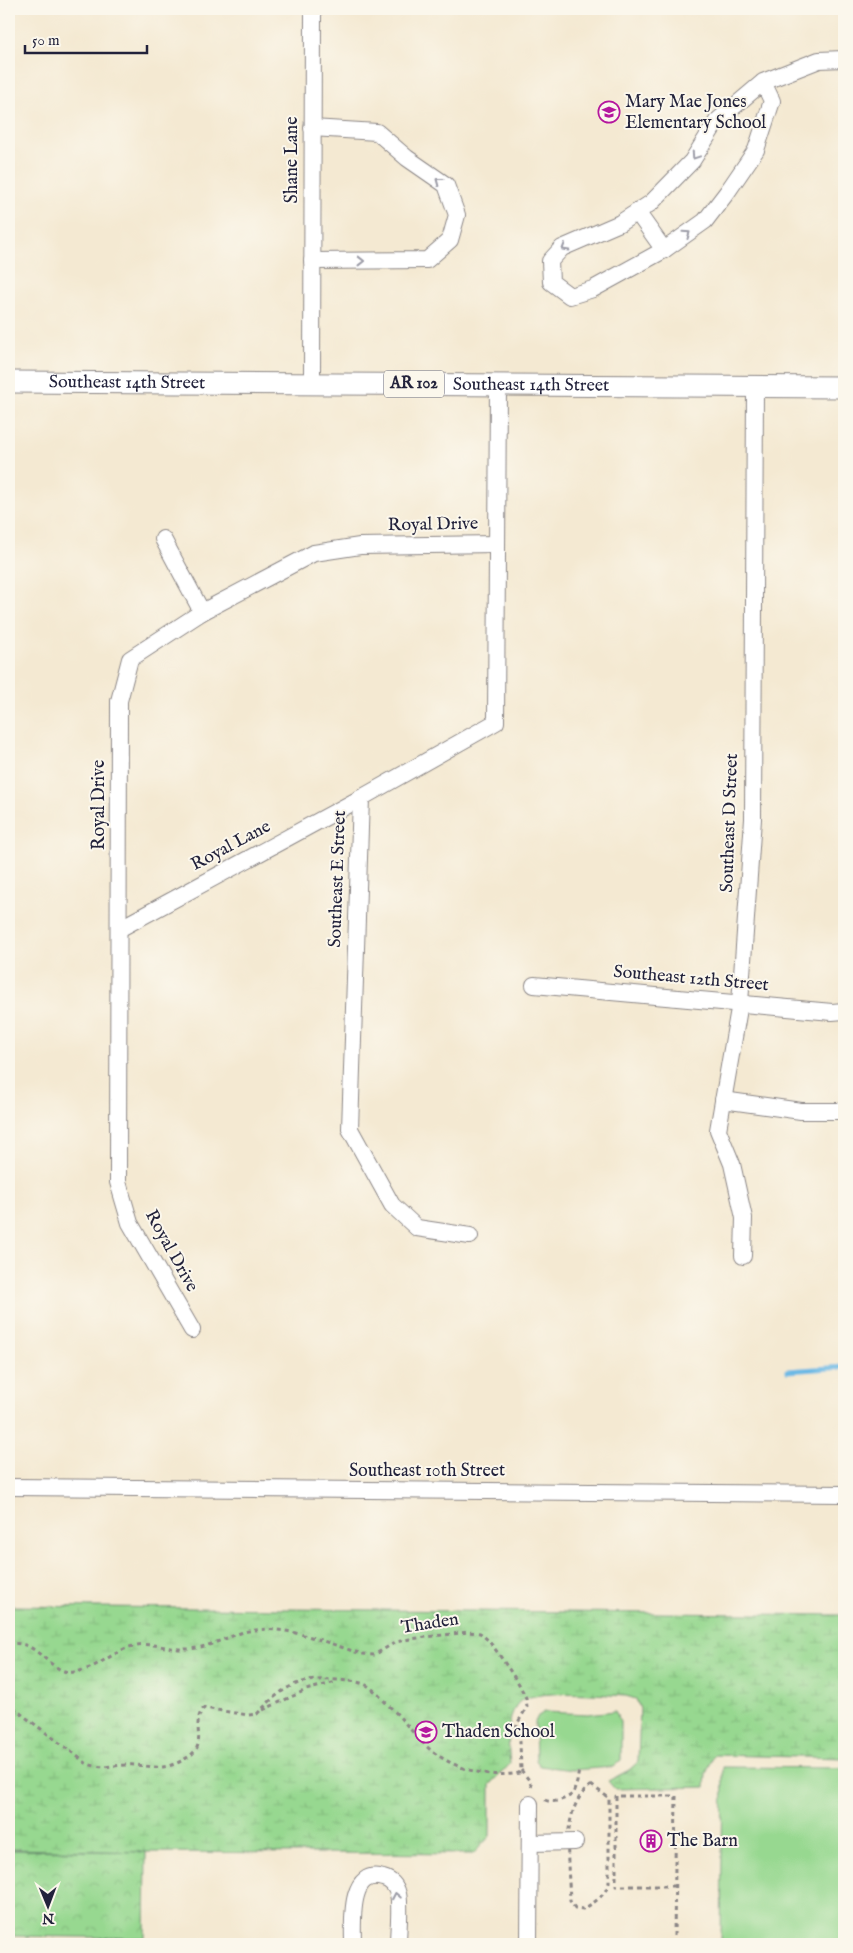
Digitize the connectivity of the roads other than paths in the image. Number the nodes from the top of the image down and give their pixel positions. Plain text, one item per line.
1 (313, 9) edge
2 (844, 58) edge
3 (763, 82) junction
4 (312, 128) junction
5 (637, 212) junction
6 (664, 250) junction
7 (312, 261) junction
8 (9, 382) edge
9 (312, 383) junction
10 (498, 385) junction
11 (755, 386) junction
12 (844, 387) edge
13 (163, 539) dead end
14 (497, 544) junction
15 (202, 612) junction
16 (361, 798) junction
17 (119, 928) junction
18 (534, 985) dead end
19 (740, 1003) junction
20 (844, 1011) edge
21 (723, 1100) junction
22 (844, 1111) edge
23 (470, 1236) dead end
24 (743, 1256) dead end
25 (192, 1330) dead end
26 (9, 1487) edge
27 (844, 1494) edge
28 (536, 1802) road end
29 (575, 1842) dead end
30 (530, 1843) junction
31 (353, 1944) edge
32 (398, 1944) edge
33 (529, 1944) edge

1 - 4 street, Shane Lane
2 - 3 street
3 -> 5 street
6 -> 3 street
4 - 7 street, Shane Lane
7 -> 4 street
5 - 6 street
5 -> 6 street
7 - 9 street, Shane Lane
8 - 9 main road, Southeast 14th Street / AR 102
9 - 10 main road, Southeast 14th Street / AR 102
10 - 11 main road, Southeast 14th Street / AR 102
10 - 14 street, Southeast E Street
11 - 12 main road, Southeast 14th Street / AR 102
11 - 19 street, Southeast D Street
13 - 15 street
14 - 15 street, Royal Drive
14 - 16 street, Southeast E Street
15 - 17 street, Royal Drive
16 - 17 street, Royal Lane
16 - 23 street, Southeast E Street
17 - 25 street, Royal Drive
18 - 19 street, Southeast 12th Street
19 - 20 street, Southeast 12th Street
19 - 21 street, Southeast D Street
21 - 22 street
21 - 24 street, Southeast D Street
26 - 27 street, Southeast 10th Street
28 - 30 street
29 - 30 street
30 - 33 street
32 -> 31 street

